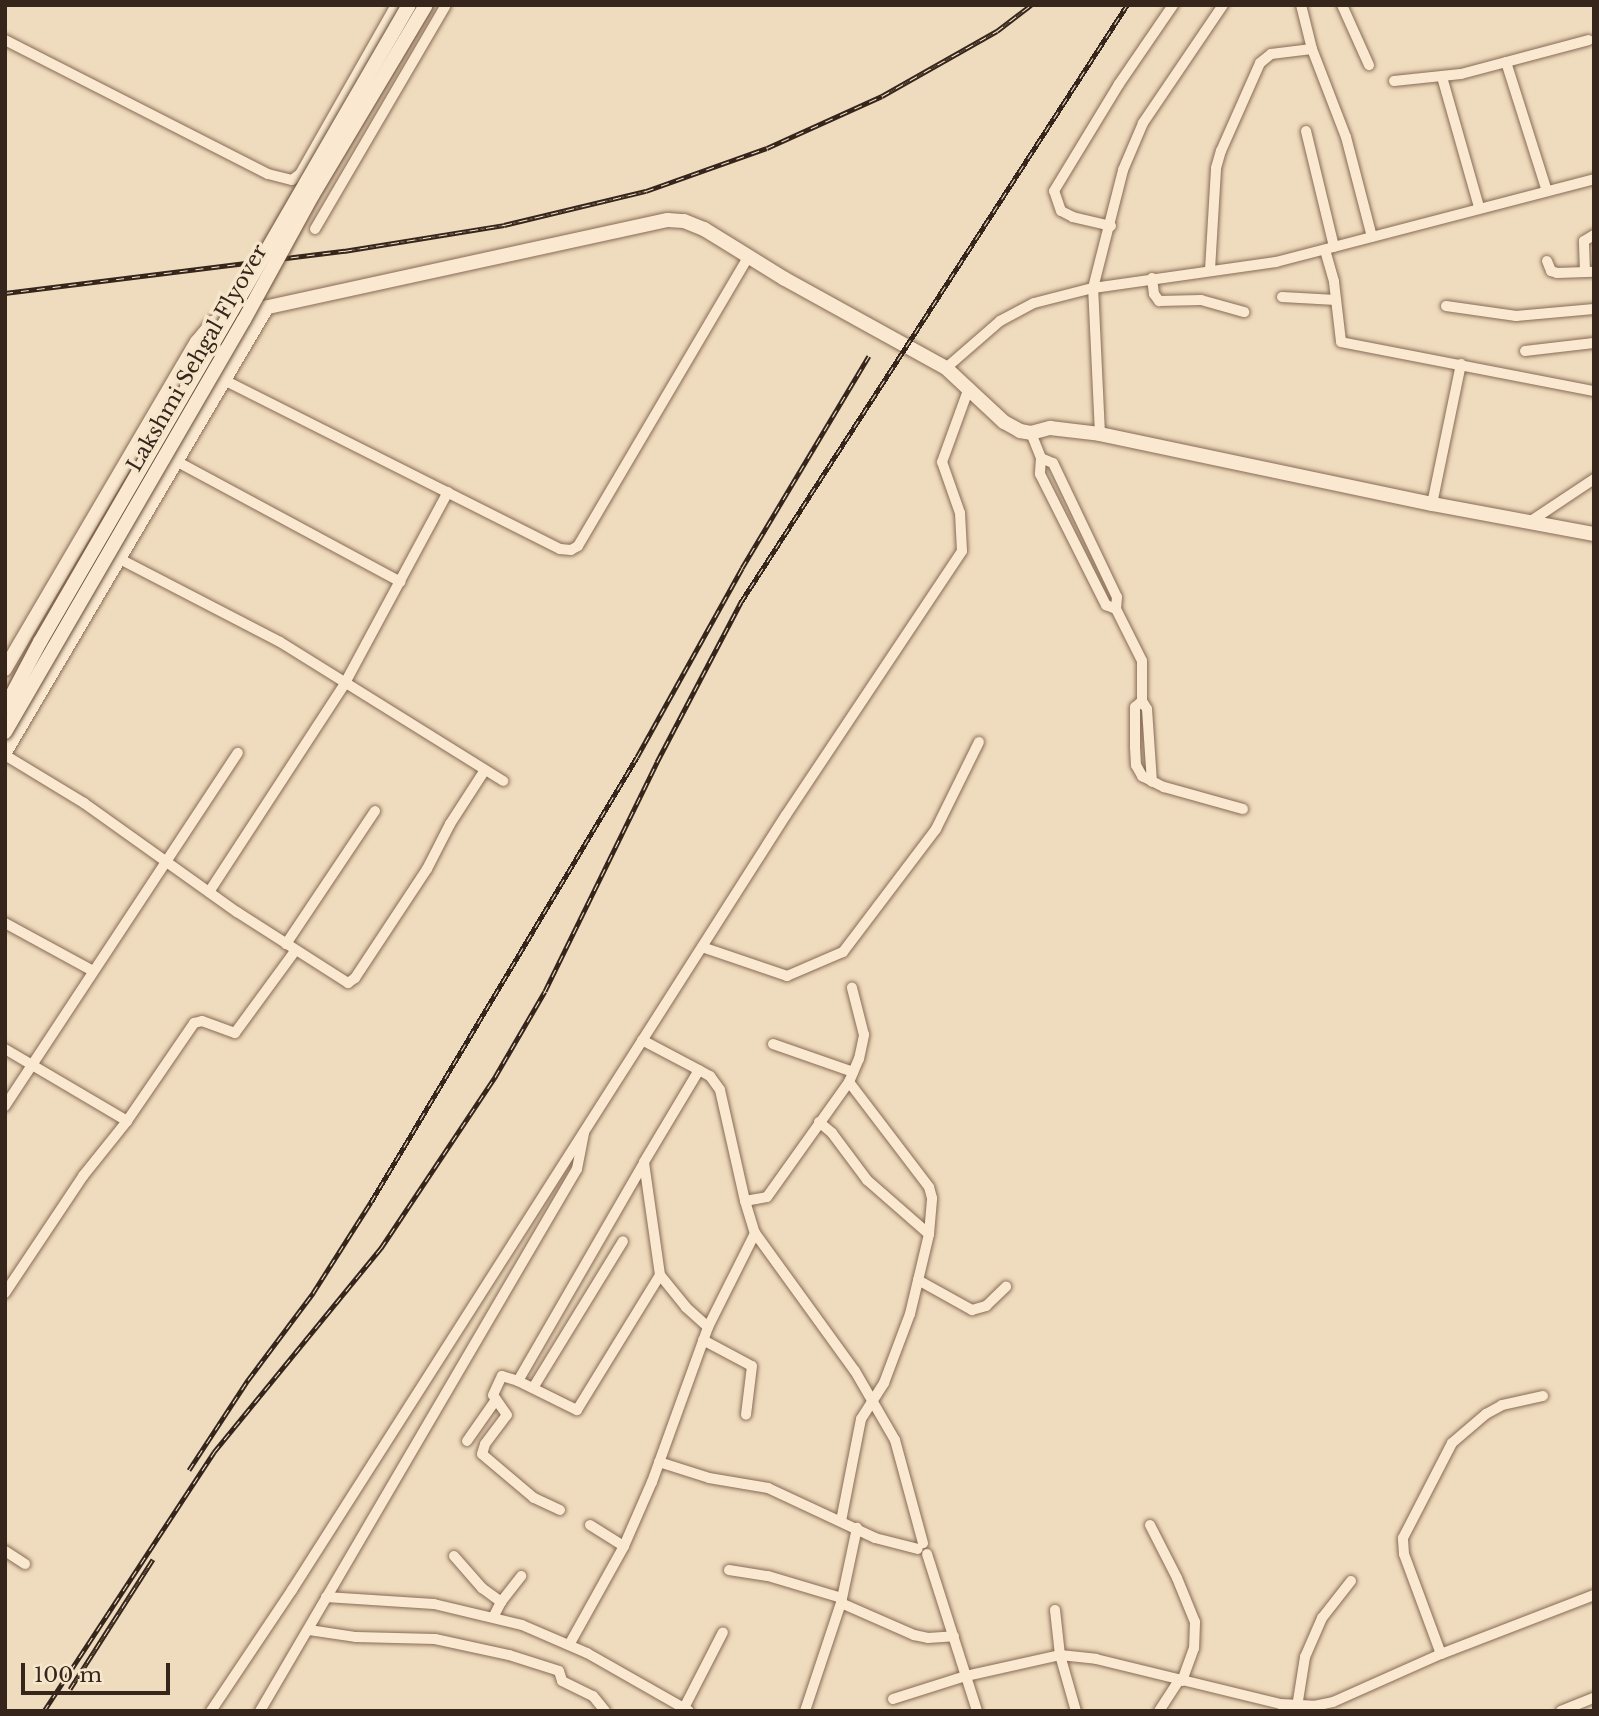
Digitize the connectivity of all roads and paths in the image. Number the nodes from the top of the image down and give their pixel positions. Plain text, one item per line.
1 (397, 5) edge
2 (409, 5) edge
3 (426, 5) edge
4 (446, 5) edge
5 (1174, 5) edge
6 (1223, 5) edge
7 (1301, 5) edge
8 (1342, 5) edge
9 (5, 40) edge
10 (1589, 40) dead end
11 (1312, 49) junction
12 (1506, 62) junction
13 (1369, 65) dead end
14 (1442, 77) junction
15 (1394, 81) dead end
16 (1306, 131) dead end
17 (1594, 179) edge
18 (1547, 191) junction
19 (1479, 207) junction
20 (1111, 226) junction
21 (315, 229) dead end
22 (1594, 235) edge
23 (1372, 237) junction
24 (1329, 249) junction
25 (748, 257) junction
26 (1547, 261) dead end
27 (1210, 270) junction
28 (1590, 272) edge
29 (1152, 278) junction
30 (1093, 288) junction
31 (1282, 297) dead end
32 (1336, 300) junction
33 (1446, 306) dead end
34 (267, 307) junction
35 (1594, 309) edge
36 (1244, 312) dead end
37 (1594, 343) edge
38 (1525, 351) dead end
39 (1461, 364) junction
40 (946, 368) junction
41 (224, 380) junction
42 (969, 388) junction
43 (1594, 391) edge
44 (1031, 433) junction
45 (1100, 434) junction
46 (1041, 458) junction
47 (176, 461) junction
48 (1594, 479) edge
49 (448, 492) junction
50 (1433, 504) junction
51 (1531, 521) junction
52 (1594, 534) edge
53 (118, 558) junction
54 (401, 582) junction
55 (1116, 609) junction
56 (5, 669) edge
57 (345, 683) junction
58 (5, 708) edge
59 (5, 732) edge
60 (979, 743) dead end
61 (5, 753) edge
62 (238, 753) dead end
63 (485, 770) junction
64 (503, 781) dead end
65 (1243, 809) dead end
66 (375, 811) dead end
67 (166, 861) junction
68 (209, 892) junction
69 (5, 923) edge
70 (291, 947) junction
71 (702, 947) junction
72 (93, 971) junction
73 (852, 988) dead end
74 (642, 1040) junction
75 (773, 1044) dead end
76 (5, 1049) edge
77 (33, 1065) junction
78 (698, 1070) junction
79 (851, 1077) junction
80 (5, 1106) edge
81 (127, 1122) junction
82 (818, 1122) junction
83 (584, 1131) junction
84 (644, 1162) junction
85 (745, 1201) junction
86 (755, 1233) junction
87 (929, 1234) junction
88 (623, 1241) dead end
89 (660, 1275) junction
90 (918, 1280) junction
91 (1006, 1287) dead end
92 (5, 1293) edge
93 (708, 1327) junction
94 (704, 1340) junction
95 (518, 1381) junction
96 (533, 1388) junction
97 (1543, 1396) dead end
98 (873, 1400) junction
99 (495, 1401) junction
100 (746, 1415) dead end
101 (467, 1441) dead end
102 (659, 1462) junction
103 (560, 1510) dead end
104 (841, 1521) junction
105 (590, 1525) dead end
106 (1150, 1525) dead end
107 (857, 1528) junction
108 (624, 1546) junction
109 (923, 1549) junction
110 (5, 1551) edge
111 (453, 1556) dead end
112 (25, 1564) dead end
113 (729, 1570) dead end
114 (521, 1576) dead end
115 (1351, 1581) dead end
116 (1594, 1595) edge
117 (326, 1597) junction
118 (842, 1600) junction
119 (501, 1602) junction
120 (1055, 1610) dead end
121 (494, 1616) junction
122 (309, 1630) junction
123 (723, 1632) dead end
124 (954, 1636) junction
125 (569, 1645) junction
126 (1440, 1654) junction
127 (1060, 1655) junction
128 (966, 1676) junction
129 (1181, 1680) junction
130 (1594, 1698) edge
131 (893, 1699) dead end
132 (1336, 1706) edge
133 (1297, 1707) junction
134 (687, 1710) edge
135 (211, 1711) edge
136 (260, 1711) edge
137 (605, 1711) edge
138 (805, 1711) edge
139 (976, 1711) edge
140 (1076, 1711) edge
141 (1159, 1711) edge
142 (1561, 1711) edge

1 - 9 street
2 - 58 street, Lakshmi Sehgal Flyover, bridge
3 - 59 street, Lakshmi Sehgal Flyover, bridge
4 - 21 street
5 - 20 street
6 - 20 street
7 - 11 street
8 - 13 street
10 - 12 street
11 - 23 street
11 - 27 street
12 - 14 street
12 - 18 street
14 - 15 street
14 - 19 street
16 - 24 street
17 - 18 street
18 - 19 street
19 - 23 street
20 - 30 street
22 - 28 street
23 - 24 street
24 - 27 street
24 - 32 street
25 - 34 street
25 - 40 street
25 - 49 street
26 - 28 street
27 - 29 street
29 - 30 street
29 - 36 street
30 - 40 street
30 - 45 street
31 - 32 street
32 - 39 street
33 - 35 street
34 - 41 street
34 - 56 street
37 - 38 street
39 - 43 street
39 - 50 street
40 - 42 street
41 - 47 street
41 - 49 street
42 - 44 street
42 - 71 street
44 - 45 street
44 - 46 street
45 - 50 street
46 - 55 street
46 - 55 street
47 - 53 street
47 - 54 street
48 - 51 street
49 - 54 street
50 - 51 street
51 - 52 street
53 - 57 street
53 - 61 street
54 - 57 street
55 - 65 street
57 - 63 street
57 - 68 street
60 - 71 street
61 - 67 street
62 - 67 street
63 - 64 street
63 - 70 street
66 - 70 street
67 - 68 street
67 - 72 street
68 - 70 street
69 - 72 street
70 - 81 street
71 - 74 street
72 - 77 street
73 - 79 street
74 - 78 street
74 - 83 street
75 - 79 street
76 - 77 street
77 - 80 street
77 - 81 street
78 - 84 street
78 - 85 street
79 - 82 street
79 - 87 street
81 - 92 street
82 - 85 street
82 - 87 street
83 - 117 street
83 - 135 street
84 - 89 street
84 - 95 street
85 - 86 street
86 - 93 street
86 - 98 street
87 - 90 street
88 - 96 street
89 - 93 street
89 - 96 street
90 - 91 street
90 - 98 street
93 - 94 street
94 - 100 street
94 - 102 street
95 - 96 street
95 - 99 street
97 - 126 street
98 - 104 street
98 - 109 street
99 - 101 street
99 - 103 street
102 - 104 street
102 - 108 street
104 - 107 street
105 - 108 street
106 - 129 street
107 - 109 street
107 - 118 street
108 - 125 street
109 - 124 street
110 - 112 street
111 - 119 street
113 - 118 street
114 - 119 street
115 - 133 street
116 - 126 street
117 - 121 street
117 - 122 street
118 - 124 street
118 - 138 street
119 - 121 street
120 - 127 street
121 - 125 street
122 - 136 street
122 - 137 street
123 - 134 street
124 - 128 street
125 - 134 street
126 - 132 street
127 - 128 street
127 - 129 street
127 - 140 street
128 - 131 street
128 - 139 street
129 - 133 street
129 - 141 street
130 - 142 street
132 - 133 street

